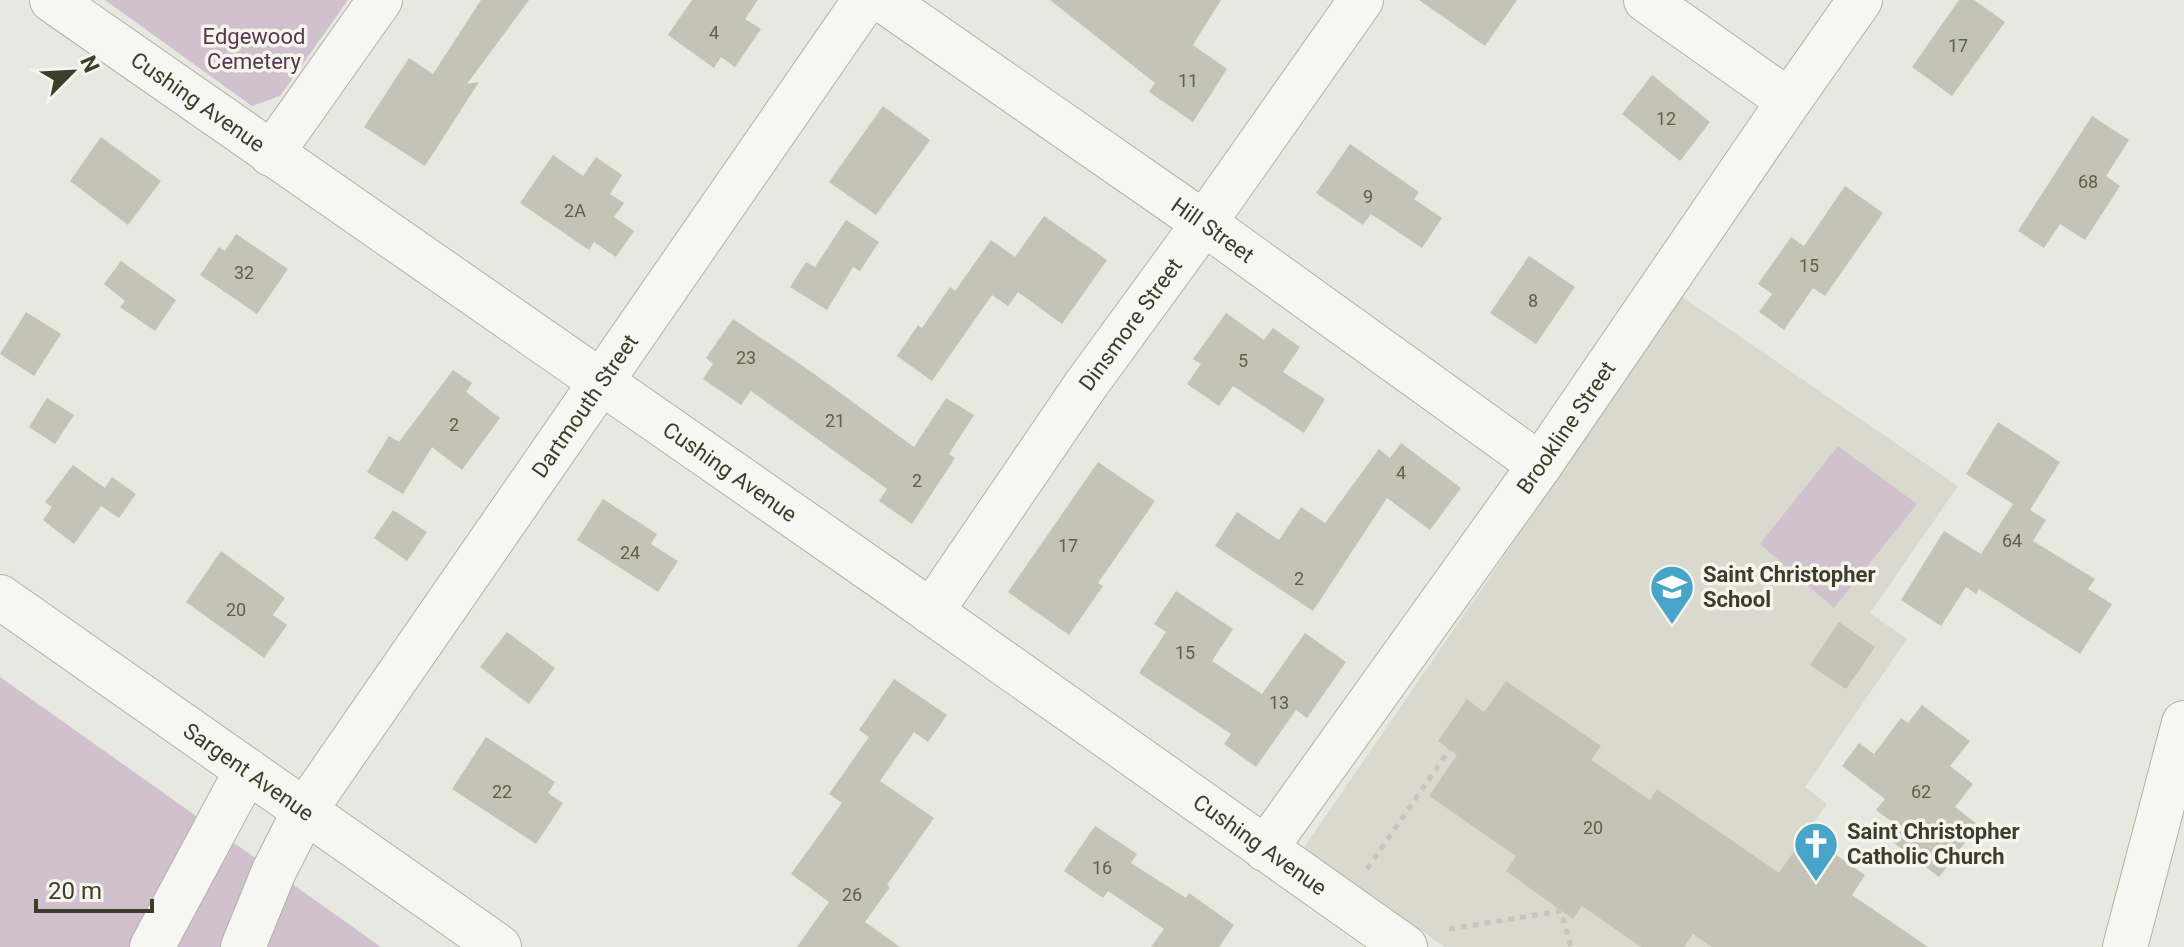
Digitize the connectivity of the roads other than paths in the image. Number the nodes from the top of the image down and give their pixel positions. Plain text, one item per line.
1 (52, 0) edge
2 (380, 0) edge
3 (865, 0) edge
4 (883, 0) edge
5 (1361, 0) edge
6 (1646, 0) edge
7 (1860, 0) edge
8 (1789, 101) junction
9 (271, 154) junction
10 (1204, 223) junction
11 (601, 382) junction
12 (1540, 465) junction
13 (0, 597) edge
14 (931, 612) junction
15 (2184, 723) edge
16 (247, 770) junction
17 (305, 810) junction
18 (1265, 849) junction
19 (152, 947) edge
20 (243, 947) edge
21 (499, 947) edge
22 (1405, 947) edge
23 (2125, 947) edge

1 - 9 street, Cushing Avenue
2 - 9 street
3 - 11 street, Dartmouth Street
4 - 10 street, Hill Street
5 - 10 street, Dinsmore Street
6 - 8 street
7 - 8 street, Brookline Street
8 - 12 street, Brookline Street
9 - 11 street, Cushing Avenue
10 - 12 street, Hill Street
10 - 14 street, Dinsmore Street
11 - 14 street, Cushing Avenue
11 - 17 street, Dartmouth Street
12 - 18 street, Brookline Street
13 - 16 street, Sargent Avenue
14 - 18 street, Cushing Avenue
15 - 23 street
16 - 17 street, Sargent Avenue
16 - 19 street
17 - 20 street, Dartmouth Street
17 - 21 street, Sargent Avenue
18 - 22 street, Cushing Avenue

